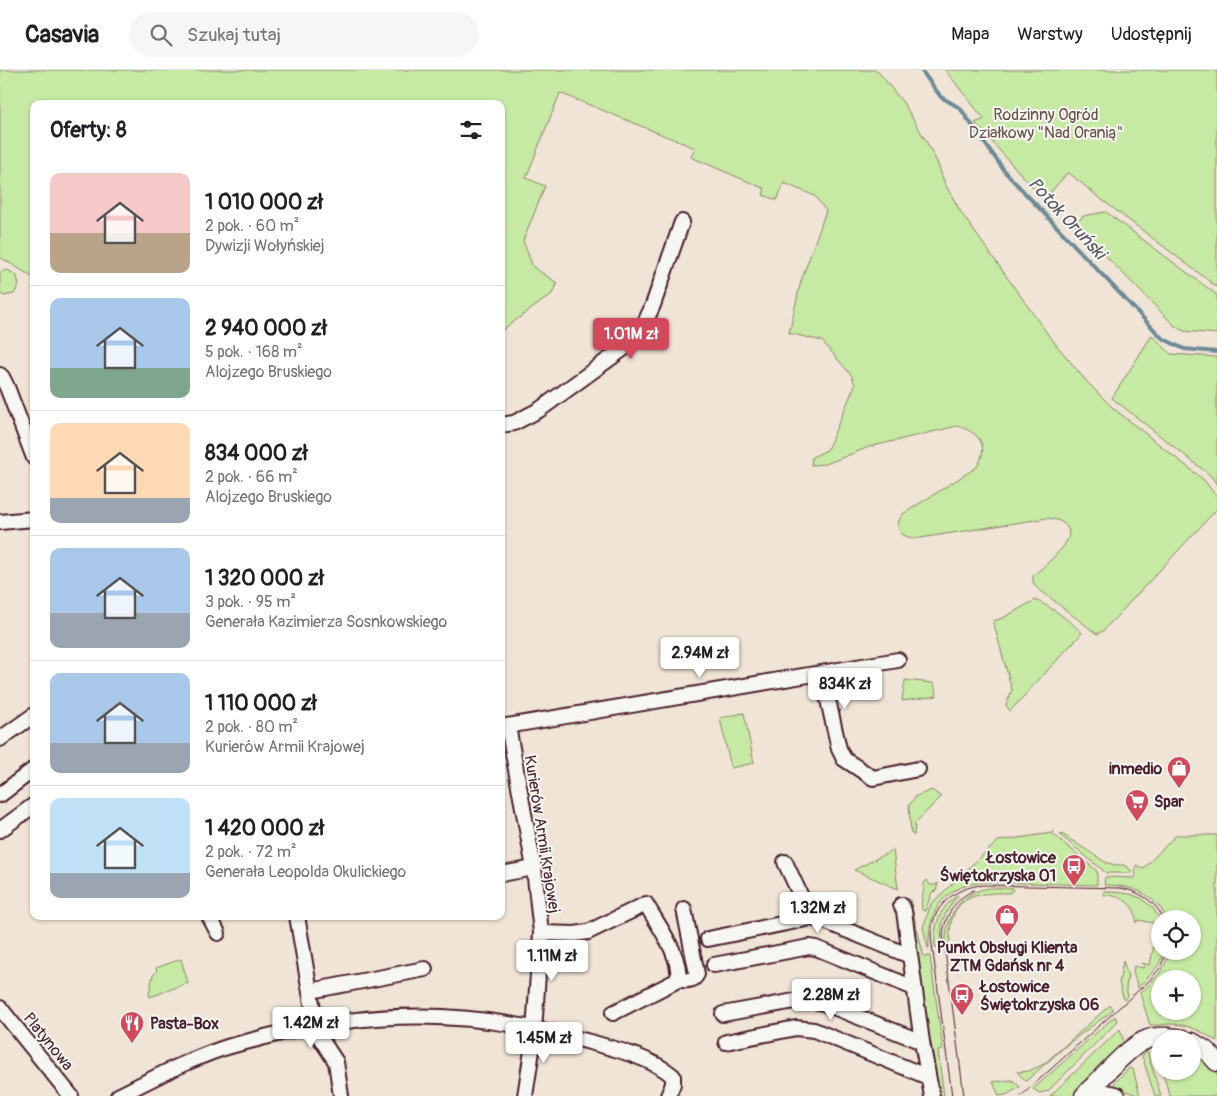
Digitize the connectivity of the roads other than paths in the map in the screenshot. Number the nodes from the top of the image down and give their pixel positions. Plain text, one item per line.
1 (682, 222) dead end
2 (0, 376) edge
3 (505, 424) edge
4 (30, 447) edge
5 (30, 519) edge
6 (0, 522) edge
7 (898, 660) dead end
8 (822, 673) junction
9 (30, 718) edge
10 (505, 727) edge
11 (505, 732) edge
12 (0, 739) edge
13 (918, 770) dead end
14 (30, 772) edge
15 (0, 795) edge
16 (30, 808) edge
17 (0, 830) edge
18 (785, 862) dead end
19 (534, 868) junction
20 (505, 873) edge
21 (901, 905) dead end
22 (684, 909) dead end
23 (811, 918) junction
24 (211, 920) edge
25 (298, 920) edge
26 (218, 933) dead end
27 (541, 933) junction
28 (708, 939) dead end
29 (910, 956) junction
30 (714, 965) dead end
31 (425, 969) dead end
32 (678, 980) junction
33 (914, 988) junction
34 (310, 991) junction
35 (0, 1008) edge
36 (613, 1013) dead end
37 (724, 1014) dead end
38 (316, 1024) junction
39 (534, 1028) junction
40 (1151, 1038) edge
41 (726, 1042) dead end
42 (922, 1042) junction
43 (1201, 1047) edge
44 (1217, 1062) edge
45 (928, 1077) junction
46 (1087, 1093) edge
47 (70, 1096) edge
48 (118, 1096) edge
49 (340, 1096) edge
50 (525, 1096) edge
51 (668, 1096) edge
52 (932, 1096) edge
53 (1116, 1096) edge

1 - 3 street
2 - 4 street
5 - 6 street
7 - 8 street
8 - 10 street
8 - 13 street
9 - 12 street
11 - 19 street, Kurierów Armii Krajowej
14 - 15 street
16 - 17 street
18 - 23 street
19 - 20 street
19 - 27 street, Kurierów Armii Krajowej
21 - 29 street
22 - 32 street
23 - 28 street
23 - 29 street
24 - 26 street
25 - 34 street
27 - 32 street
27 - 39 street, Kurierów Armii Krajowej
29 - 33 street
30 - 33 street
31 - 34 street
32 - 36 street
33 - 42 street
34 - 38 street
35 - 47 street, Platynowa
37 - 42 street
38 - 39 street
38 - 48 street
38 - 49 street
39 - 50 street, Kurierów Armii Krajowej
39 - 51 street
40 - 46 main road
41 - 45 street
42 - 45 street
43 - 44 main road
45 - 52 street
46 - 53 main road

